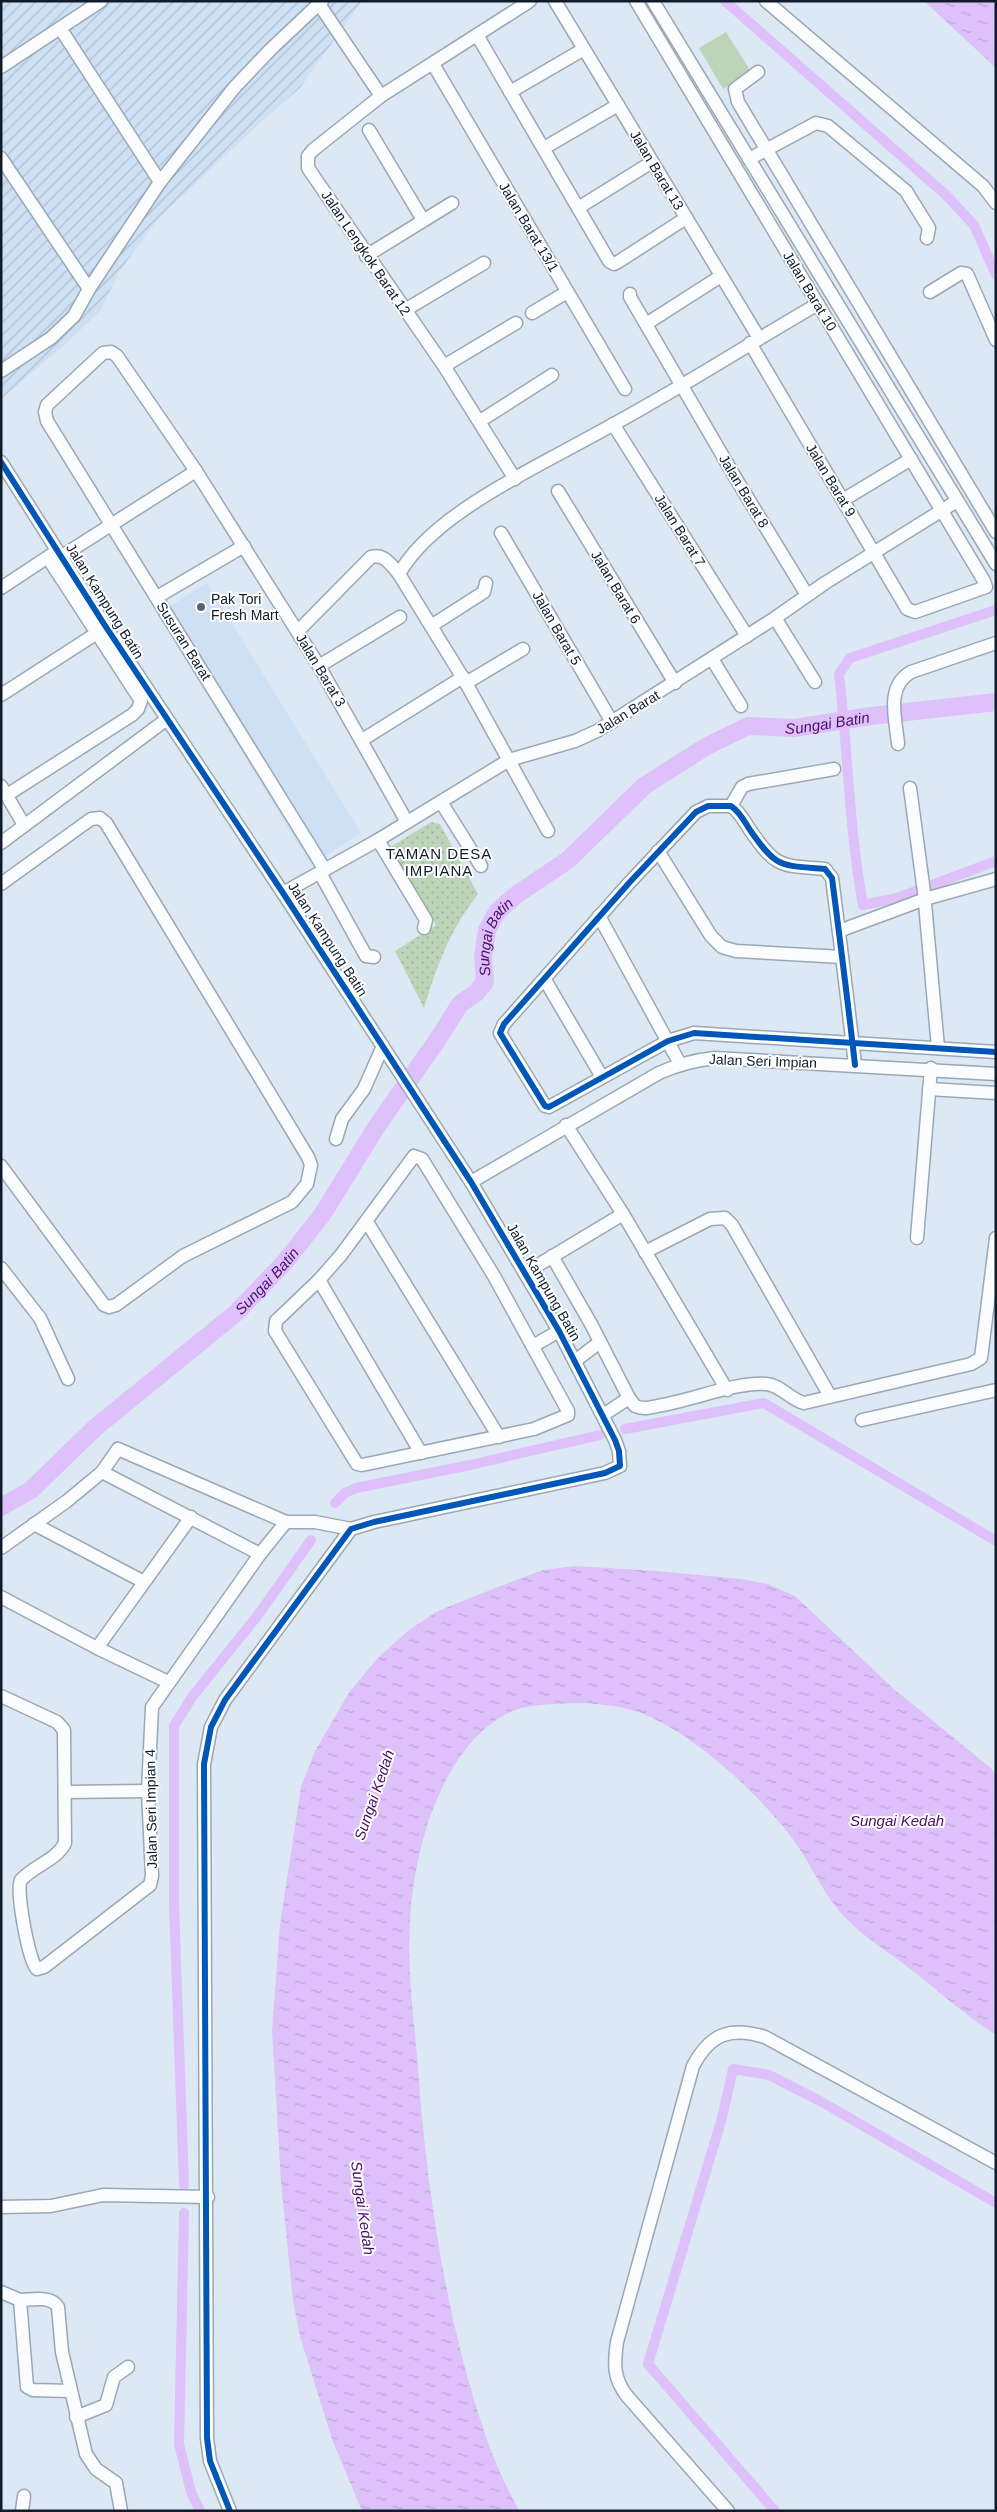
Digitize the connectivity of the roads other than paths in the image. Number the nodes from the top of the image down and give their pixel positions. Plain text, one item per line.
1 (101, 1) edge
2 (530, 1) edge
3 (555, 1) edge
4 (636, 1) edge
5 (653, 1) edge
6 (766, 1) edge
7 (321, 3) edge
8 (60, 28) junction
9 (476, 35) junction
10 (584, 49) junction
11 (433, 64) junction
12 (1, 67) edge
13 (758, 72) dead end
14 (510, 92) junction
15 (381, 96) junction
16 (618, 105) junction
17 (369, 130) dead end
18 (544, 148) junction
19 (766, 150) junction
20 (1, 158) edge
21 (749, 159) junction
22 (652, 162) junction
23 (160, 182) junction
24 (452, 203) dead end
25 (996, 203) edge
26 (578, 208) junction
27 (686, 218) junction
28 (423, 220) junction
29 (927, 238) dead end
30 (366, 256) junction
31 (484, 263) dead end
32 (721, 276) junction
33 (89, 289) junction
34 (568, 292) junction
35 (930, 292) dead end
36 (630, 294) dead end
37 (818, 304) junction
38 (405, 310) junction
39 (532, 313) dead end
40 (516, 323) dead end
41 (646, 324) junction
42 (996, 340) edge
43 (755, 341) junction
44 (444, 366) junction
45 (1, 371) edge
46 (552, 376) dead end
47 (682, 386) junction
48 (625, 389) dead end
49 (45, 412) joint
50 (480, 421) junction
51 (613, 424) junction
52 (911, 459) junction
53 (1, 462) edge
54 (196, 471) junction
55 (516, 479) junction
56 (558, 490) dead end
57 (843, 500) junction
58 (957, 501) junction
59 (942, 510) junction
60 (111, 524) junction
61 (996, 532) edge
62 (502, 533) dead end
63 (996, 536) edge
64 (983, 544) junction
65 (244, 546) junction
66 (874, 552) junction
67 (56, 555) junction
68 (996, 564) edge
69 (399, 574) junction
70 (486, 583) dead end
71 (1, 588) edge
72 (807, 595) junction
73 (156, 597) junction
74 (916, 612) joint
75 (400, 617) dead end
76 (775, 618) junction
77 (431, 626) junction
78 (100, 628) junction
79 (298, 632) junction
80 (747, 636) junction
81 (996, 644) edge
82 (523, 649) dead end
83 (712, 659) junction
84 (319, 666) junction
85 (464, 680) junction
86 (814, 682) dead end
87 (674, 683) junction
88 (1, 695) edge
89 (741, 706) dead end
90 (167, 719) junction
91 (612, 722) junction
92 (362, 740) junction
93 (898, 744) dead end
94 (508, 760) junction
95 (834, 769) dead end
96 (910, 788) dead end
97 (4, 791) edge
98 (441, 802) junction
99 (730, 806) junction
100 (407, 822) junction
101 (24, 825) junction
102 (548, 831) dead end
103 (378, 840) junction
104 (1, 843) edge
105 (658, 851) junction
106 (482, 866) dead end
107 (323, 872) junction
108 (996, 878) edge
109 (1, 884) edge
110 (924, 890) junction
111 (283, 893) junction
112 (599, 916) junction
113 (424, 928) dead end
114 (839, 931) junction
115 (374, 957) dead end
116 (842, 957) junction
117 (545, 980) junction
118 (668, 1041) junction
119 (853, 1044) junction
120 (383, 1046) junction
121 (938, 1048) junction
122 (996, 1052) edge
123 (680, 1064) junction
124 (855, 1065) junction
125 (931, 1068) junction
126 (996, 1074) edge
127 (602, 1077) junction
128 (929, 1089) junction
129 (996, 1093) edge
130 (566, 1125) junction
131 (336, 1139) dead end
132 (1, 1166) edge
133 (471, 1182) junction
134 (623, 1214) junction
135 (367, 1222) junction
136 (917, 1238) dead end
137 (996, 1238) edge
138 (645, 1252) junction
139 (552, 1256) junction
140 (525, 1273) junction
141 (3, 1274) edge
142 (319, 1280) junction
143 (559, 1331) junction
144 (600, 1342) junction
145 (533, 1346) junction
146 (574, 1361) junction
147 (68, 1379) dead end
148 (727, 1390) junction
149 (996, 1390) edge
150 (830, 1396) junction
151 (629, 1398) junction
152 (603, 1415) junction
153 (862, 1420) dead end
154 (499, 1437) junction
155 (421, 1453) junction
156 (102, 1472) junction
157 (191, 1517) junction
158 (286, 1522) junction
159 (34, 1524) junction
160 (351, 1529) junction
161 (1, 1548) edge
162 (260, 1554) junction
163 (144, 1582) junction
164 (1, 1597) edge
165 (97, 1648) junction
166 (168, 1682) junction
167 (1, 1696) edge
168 (148, 1791) junction
169 (65, 1792) junction
170 (996, 2163) edge
171 (208, 2197) junction
172 (1, 2207) edge
173 (1, 2292) edge
174 (20, 2300) junction
175 (128, 2367) dead end
176 (70, 2391) junction
177 (76, 2417) junction
178 (24, 2496) dead end
179 (22, 2511) edge
180 (121, 2511) edge
181 (230, 2511) edge
182 (728, 2511) edge

1 - 8 street
2 - 9 street, Jalan Lengkok Barat 12
3 - 10 street, Jalan Barat 13
4 - 37 street, Jalan Barat 10
5 - 21 street
6 - 25 street
7 - 15 street
7 - 23 street
8 - 12 street
8 - 23 street
9 - 11 street, Jalan Lengkok Barat 12
9 - 14 street
10 - 14 street
10 - 16 street, Jalan Barat 13
11 - 15 street, Jalan Lengkok Barat 12
11 - 34 street, Jalan Barat 13/1
13 - 19 street
14 - 18 street
15 - 30 street, Jalan Lengkok Barat 12
16 - 18 street
16 - 22 street, Jalan Barat 13
17 - 28 street
18 - 26 street
19 - 21 street
19 - 29 street
19 - 61 street
20 - 33 street
21 - 58 street
22 - 26 street
22 - 27 street, Jalan Barat 13
23 - 33 street
24 - 28 street
26 - 27 street
27 - 32 street, Jalan Barat 13
28 - 30 street
30 - 38 street, Jalan Lengkok Barat 12
31 - 38 street
32 - 41 street
32 - 43 street, Jalan Barat 13
33 - 45 street
34 - 39 street
34 - 48 street, Jalan Barat 13/1
35 - 42 street
36 - 41 street, Jalan Barat 8
37 - 43 street
37 - 52 street, Jalan Barat 10
38 - 44 street, Jalan Lengkok Barat 12
40 - 44 street
41 - 47 street, Jalan Barat 8
43 - 47 street
43 - 57 street, Jalan Barat 9
44 - 50 street, Jalan Lengkok Barat 12
46 - 50 street
47 - 51 street
47 - 72 street, Jalan Barat 8
49 - 54 street, Jalan Barat 3
49 - 60 street, Susuran Barat
50 - 55 street, Jalan Lengkok Barat 12
51 - 55 street
51 - 80 street, Jalan Barat 7
52 - 57 street
52 - 59 street, Jalan Barat 10
53 - 67 street, Jalan Kampung Batin
54 - 60 street
54 - 65 street, Jalan Barat 3
55 - 69 street
56 - 87 street, Jalan Barat 6
57 - 66 street, Jalan Barat 9
58 - 59 street, Jalan Barat
58 - 64 street
59 - 66 street, Jalan Barat
59 - 74 street, Jalan Barat 10
60 - 67 street
60 - 73 street, Susuran Barat
62 - 91 street, Jalan Barat 5
63 - 64 street
64 - 68 street
65 - 73 street
65 - 79 street, Jalan Barat 3
66 - 72 street, Jalan Barat
66 - 74 street, Jalan Barat 9
67 - 71 street
67 - 78 street, Jalan Kampung Batin
69 - 77 street
69 - 79 street
70 - 77 street
72 - 76 street, Jalan Barat
73 - 107 street, Susuran Barat
75 - 84 street
76 - 80 street, Jalan Barat
76 - 86 street
77 - 85 street
78 - 88 street
78 - 90 street, Jalan Kampung Batin
78 - 97 street
79 - 84 street, Jalan Barat 3
80 - 83 street, Jalan Barat
81 - 93 street
82 - 85 street
83 - 87 street, Jalan Barat
83 - 89 street
84 - 92 street, Jalan Barat 3
85 - 92 street
85 - 94 street
87 - 91 street, Jalan Barat
90 - 101 street
90 - 111 street, Jalan Kampung Batin
91 - 94 street, Jalan Barat
92 - 100 street, Jalan Barat 3
94 - 98 street, Jalan Barat
94 - 102 street
95 - 99 street
96 - 110 street
97 - 101 street
98 - 100 street, Jalan Barat
98 - 106 street
99 - 105 street
99 - 114 street
100 - 103 street, Jalan Barat
101 - 104 street
103 - 107 street, Jalan Barat
103 - 113 street
105 - 112 street
105 - 116 street
107 - 111 street, Jalan Barat
107 - 115 street, Susuran Barat
108 - 110 street
109 - 132 street
110 - 114 street
110 - 121 street
111 - 120 street, Jalan Kampung Batin
112 - 117 street
112 - 118 street
114 - 116 street
116 - 119 street
117 - 127 street
117 - 127 street
118 - 119 street
118 - 123 street
118 - 127 street
119 - 121 street
119 - 124 street
120 - 131 street
120 - 133 street, Jalan Kampung Batin
121 - 122 street
123 - 124 street, Jalan Seri Impian
123 - 130 street, Jalan Seri Impian
124 - 125 street, Jalan Seri Impian
125 - 126 street, Jalan Seri Impian
125 - 128 street
128 - 129 street
128 - 136 street
130 - 133 street, Jalan Seri Impian
130 - 134 street
133 - 140 street, Jalan Kampung Batin
134 - 138 street
134 - 139 street
135 - 142 street
135 - 145 street
135 - 154 street
137 - 150 street
138 - 148 street
138 - 150 street
139 - 140 street
139 - 144 street
140 - 143 street, Jalan Kampung Batin
141 - 147 street
142 - 155 street
142 - 155 street
143 - 145 street
143 - 146 street, Jalan Kampung Batin
144 - 146 street
144 - 151 street
145 - 154 street
146 - 152 street, Jalan Kampung Batin
148 - 150 street
148 - 151 street
149 - 153 street
151 - 152 street
152 - 160 street, Jalan Kampung Batin
154 - 155 street
156 - 157 street
156 - 158 street
156 - 159 street
157 - 162 street
157 - 163 street
158 - 160 street
158 - 162 street, Jalan Seri Impian 4
159 - 161 street
159 - 163 street
160 - 171 street
162 - 166 street, Jalan Seri Impian 4
163 - 165 street
164 - 165 street
165 - 166 street
166 - 168 street, Jalan Seri Impian 4
167 - 169 street
168 - 169 street
168 - 169 street, Jalan Seri Impian 4
170 - 182 street
171 - 172 street
171 - 181 street
173 - 174 street
174 - 176 street
174 - 176 street
175 - 177 street
176 - 177 street
177 - 180 street
178 - 179 street

